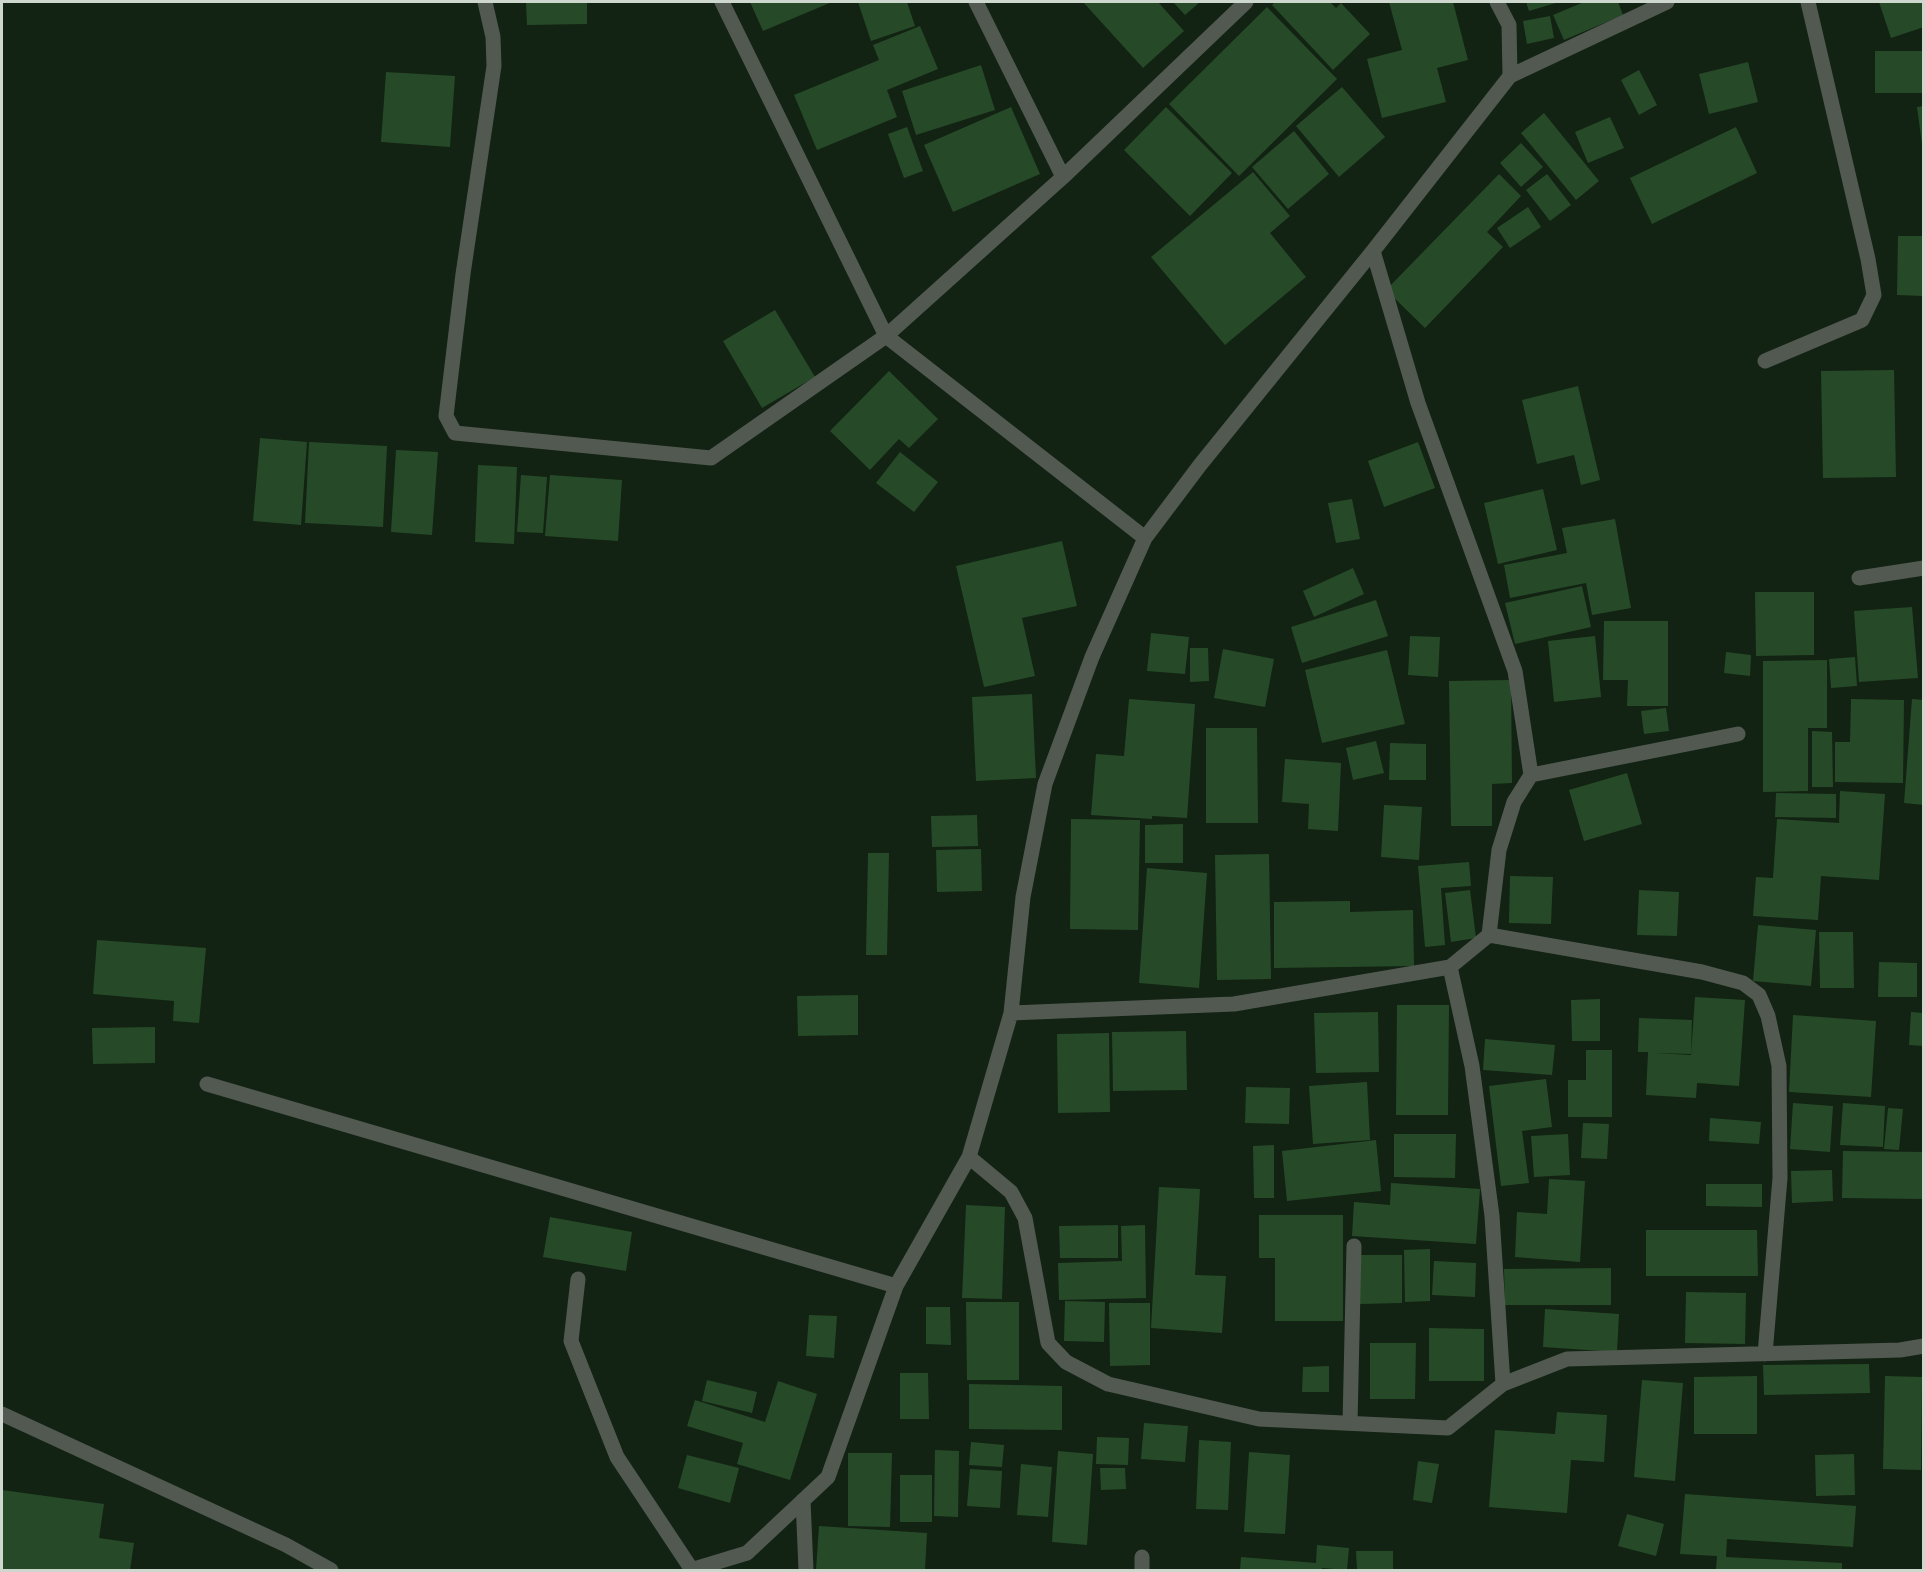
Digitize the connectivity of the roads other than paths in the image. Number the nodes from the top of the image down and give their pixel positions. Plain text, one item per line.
1 (485, 2) edge
2 (722, 2) edge
3 (976, 2) edge
4 (1246, 2) edge
5 (1497, 2) edge
6 (1667, 2) edge
7 (1808, 2) edge
8 (1510, 76) junction
9 (1063, 177) junction
10 (1373, 251) junction
11 (886, 336) junction
12 (1765, 361) dead end
13 (1145, 538) junction
14 (1923, 568) edge
15 (1859, 578) dead end
16 (1738, 734) dead end
17 (1531, 775) junction
18 (1489, 935) junction
19 (1450, 967) junction
20 (1011, 1013) junction
21 (207, 1084) dead end
22 (969, 1157) junction
23 (1354, 1246) dead end
24 (578, 1279) dead end
25 (896, 1286) junction
26 (1923, 1346) edge
27 (1765, 1354) junction
28 (1503, 1384) junction
29 (2, 1414) edge
30 (1350, 1423) junction
31 (803, 1500) junction
32 (331, 1570) edge
33 (692, 1570) edge
34 (806, 1570) edge

1 - 11 street
2 - 11 street
3 - 9 street
4 - 9 street
5 - 8 street
6 - 8 street
7 - 12 street
8 - 10 street
9 - 11 street
10 - 13 street
10 - 17 street
11 - 13 street
13 - 20 street
14 - 15 street
16 - 17 street
17 - 18 street
18 - 19 street
18 - 27 street
19 - 20 street
19 - 28 street
20 - 22 street
21 - 25 street
22 - 25 street
22 - 30 street
23 - 30 street
24 - 33 street
25 - 31 street
26 - 27 street
27 - 28 street
28 - 30 street
29 - 32 street
31 - 33 street
31 - 34 street

